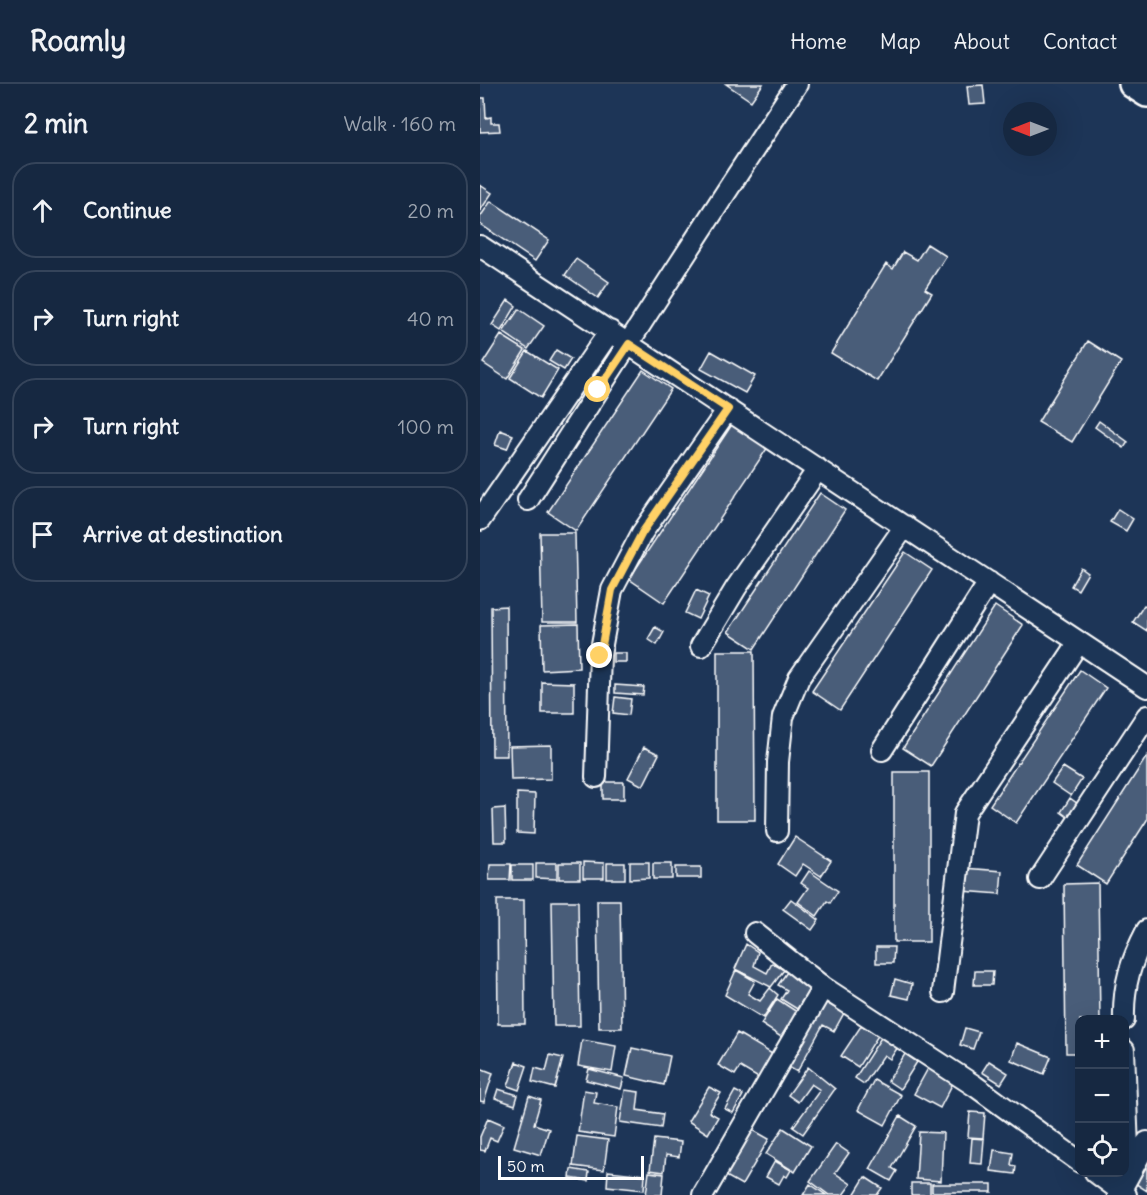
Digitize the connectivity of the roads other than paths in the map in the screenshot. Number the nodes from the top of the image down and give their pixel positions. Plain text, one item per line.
1 (797, 84) edge
2 (1133, 84) edge
3 (1147, 93) edge
4 (480, 246) edge
5 (610, 332) junction
6 (629, 344) junction
7 (728, 409) junction
8 (818, 469) junction
9 (528, 500) dead end
10 (480, 520) edge
11 (905, 526) junction
12 (989, 582) junction
13 (1079, 642) junction
14 (702, 646) dead end
15 (1147, 687) edge
16 (1147, 716) edge
17 (882, 750) dead end
18 (596, 777) dead end
19 (777, 831) dead end
20 (1040, 879) dead end
21 (1147, 930) edge
22 (754, 933) dead end
23 (824, 987) junction
24 (944, 992) dead end
25 (1124, 1015) edge
26 (1125, 1069) edge
27 (1147, 1142) edge
28 (1075, 1158) edge
29 (1102, 1177) edge
30 (1124, 1189) edge
31 (703, 1195) edge

1 - 6 street
2 - 3 main road
4 - 5 street
5 - 6 street
5 - 10 street
6 - 7 street
6 - 9 street
7 - 8 street
7 - 18 street
8 - 11 street
8 - 14 street
11 - 12 street
11 - 19 street
12 - 13 street
12 - 17 street
13 - 15 street
13 - 24 street
16 - 20 street
21 - 25 street
22 - 23 street
23 - 28 street
23 - 31 street
26 - 30 street
27 - 30 street
29 - 30 street

